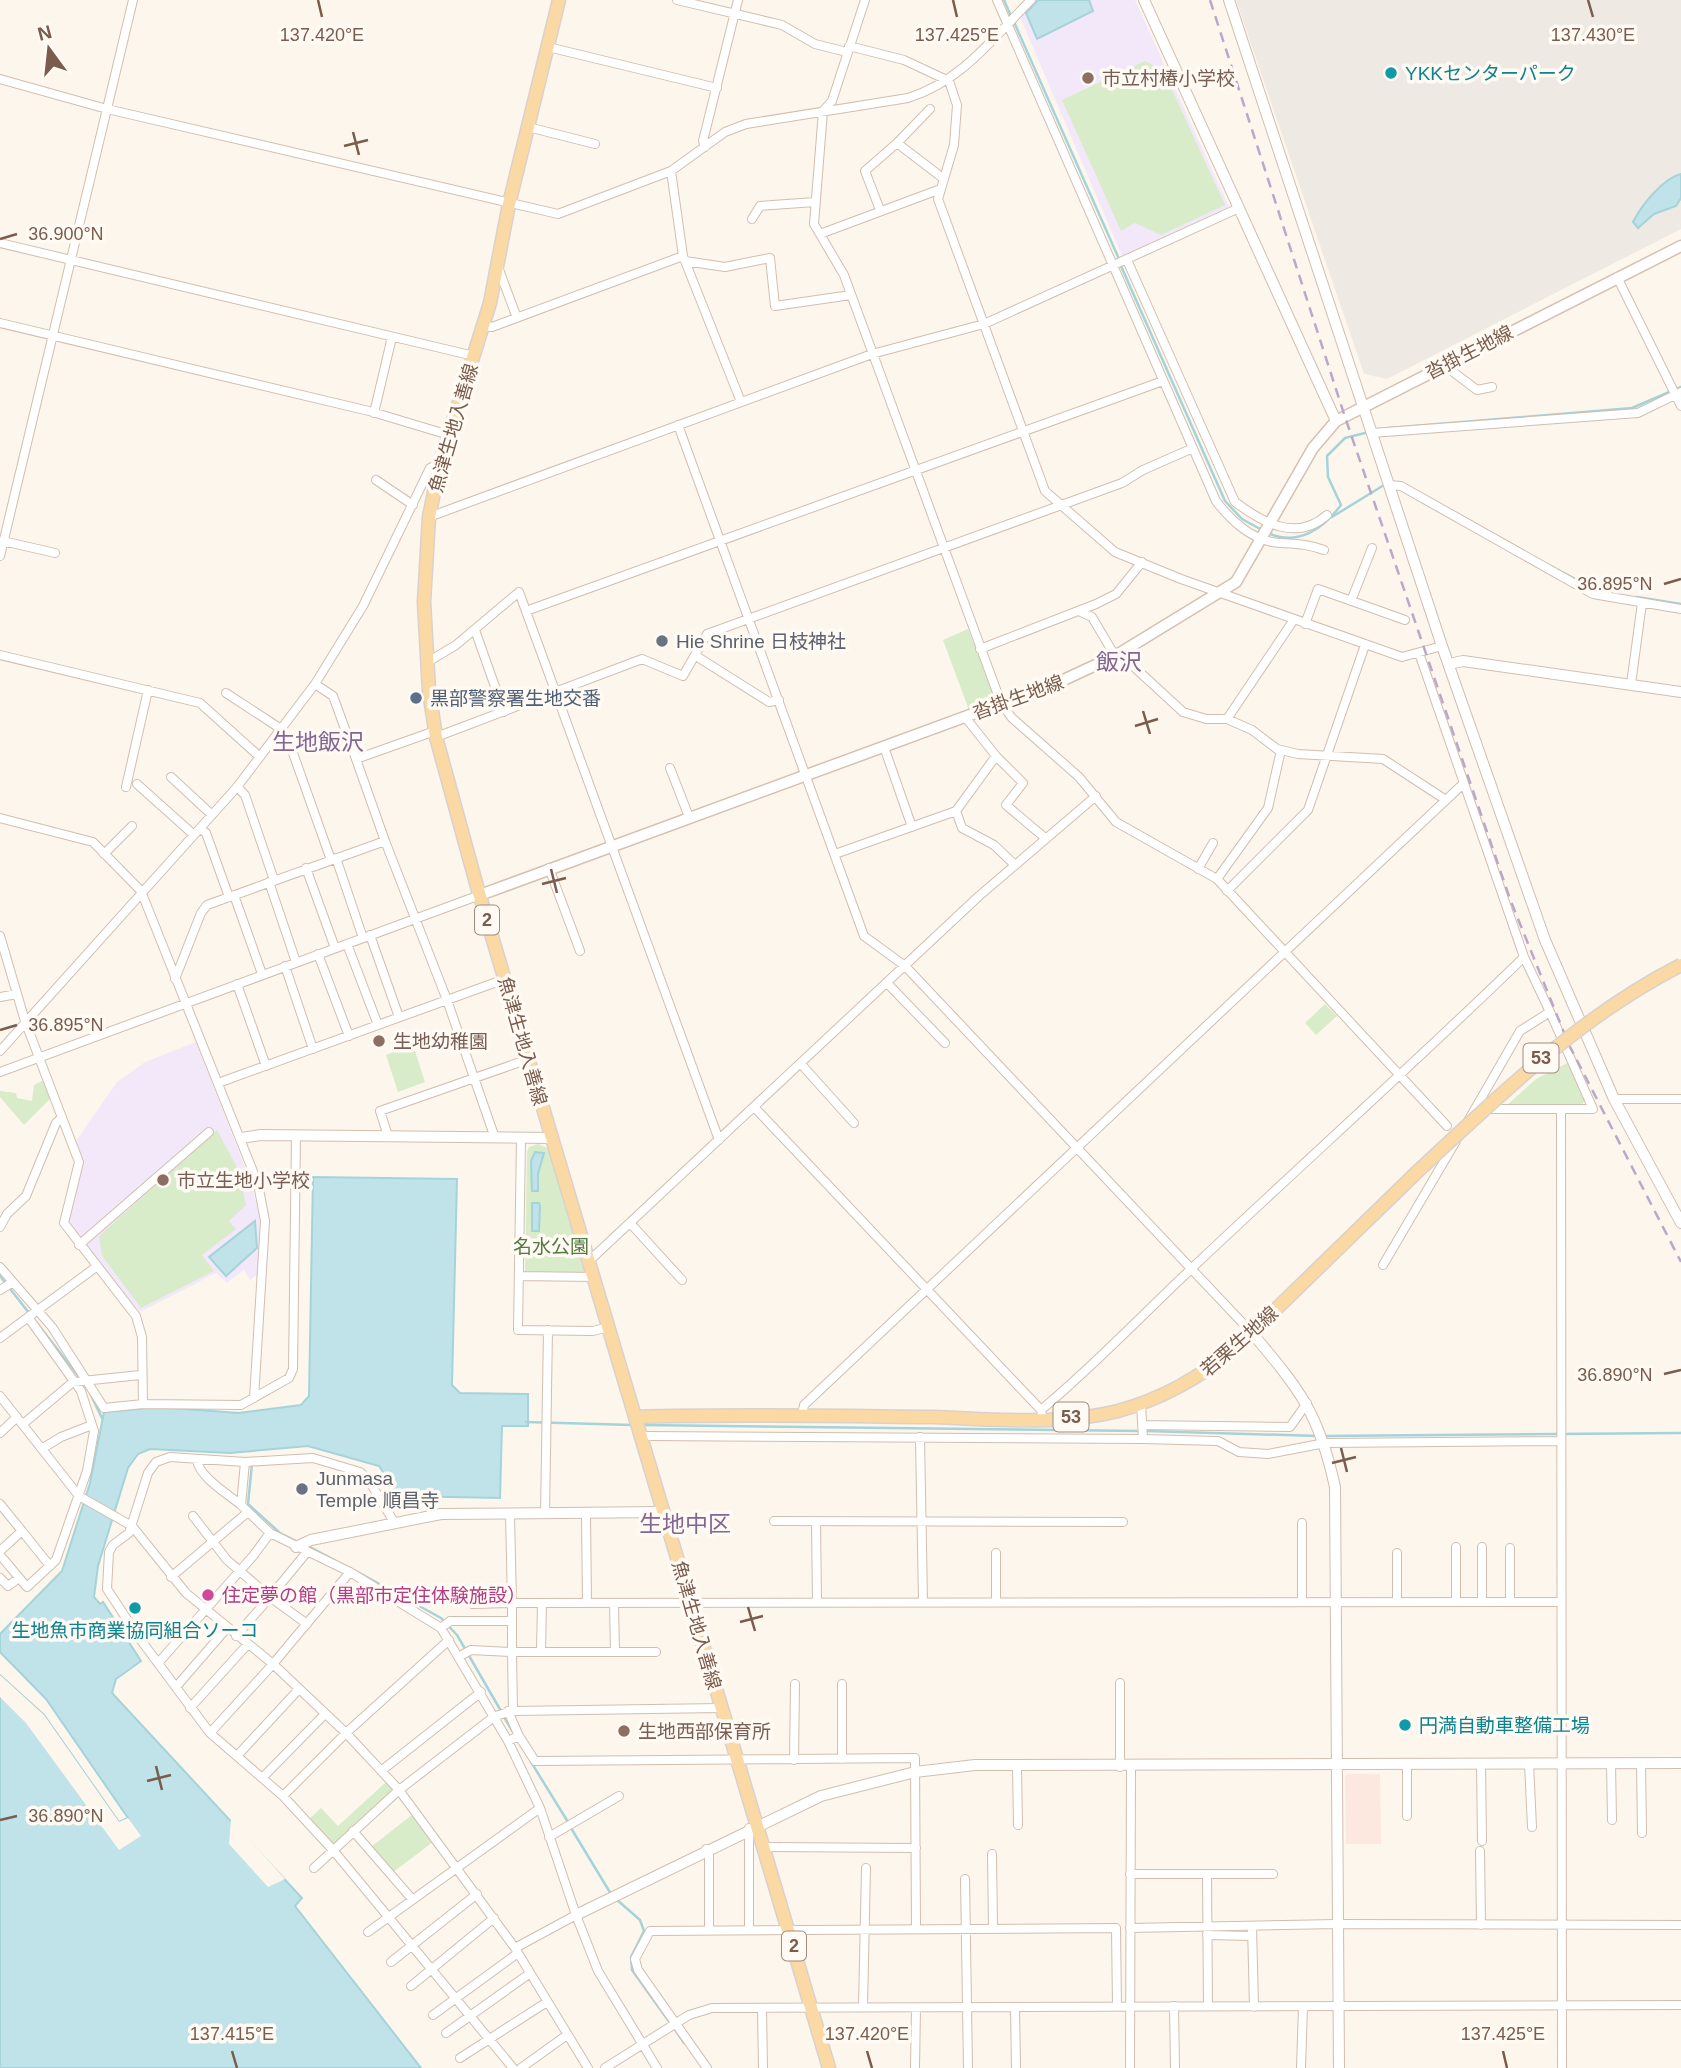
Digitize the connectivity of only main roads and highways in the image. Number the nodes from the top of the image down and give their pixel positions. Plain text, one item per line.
1 (559, 0) edge
2 (1681, 246) edge
3 (480, 895) junction
4 (1681, 965) edge
5 (636, 1417) junction
6 (830, 2068) edge

1 - 3 main road, 魚津生地入善線 / 2
2 - 3 main road, 沓掛生地線
3 - 5 main road, 魚津生地入善線 / 2
4 - 5 main road, 若栗生地線 / 53, bridge
5 - 6 main road, 魚津生地入善線 / 2

